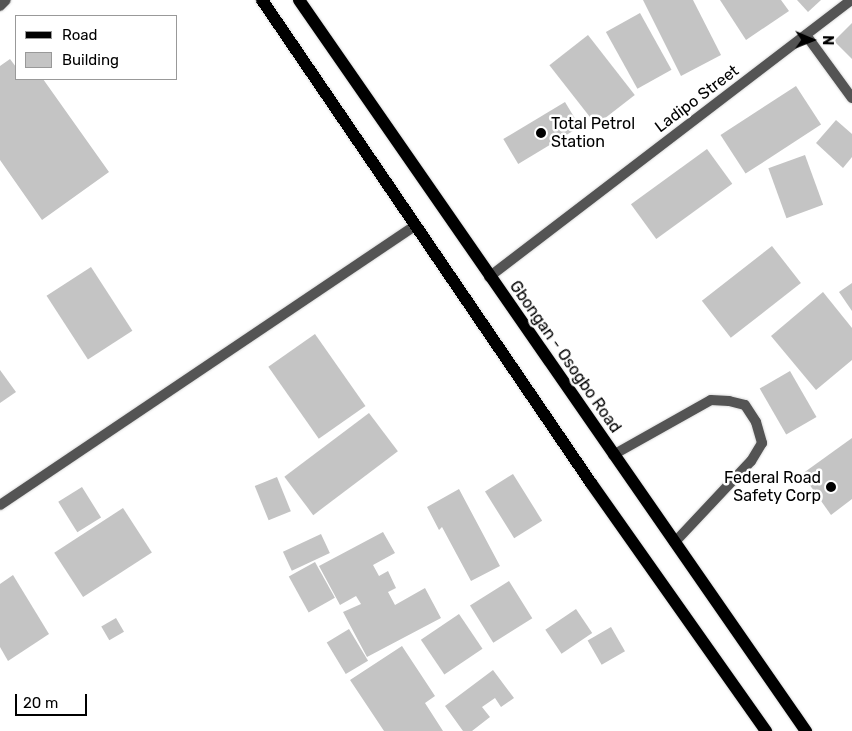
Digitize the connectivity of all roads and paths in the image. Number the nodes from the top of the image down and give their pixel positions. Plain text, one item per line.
1 (6, 0) edge
2 (262, 0) edge
3 (299, 0) edge
4 (851, 0) edge
5 (0, 6) edge
6 (806, 35) junction
7 (852, 98) edge
8 (416, 225) junction
9 (489, 277) junction
10 (613, 455) junction
11 (0, 505) edge
12 (674, 543) junction
13 (766, 731) edge
14 (806, 731) edge

1 - 5 street
2 - 8 main road
3 - 9 main road, Gbongan - Osogbo Road
4 - 6 street, Ladipo Street
6 - 7 street
6 - 9 street, Ladipo Street
8 - 11 street
8 - 13 main road
9 - 10 main road, Gbongan - Osogbo Road
10 - 12 main road, Gbongan - Osogbo Road
10 - 12 street
12 - 14 main road, Gbongan - Osogbo Road

